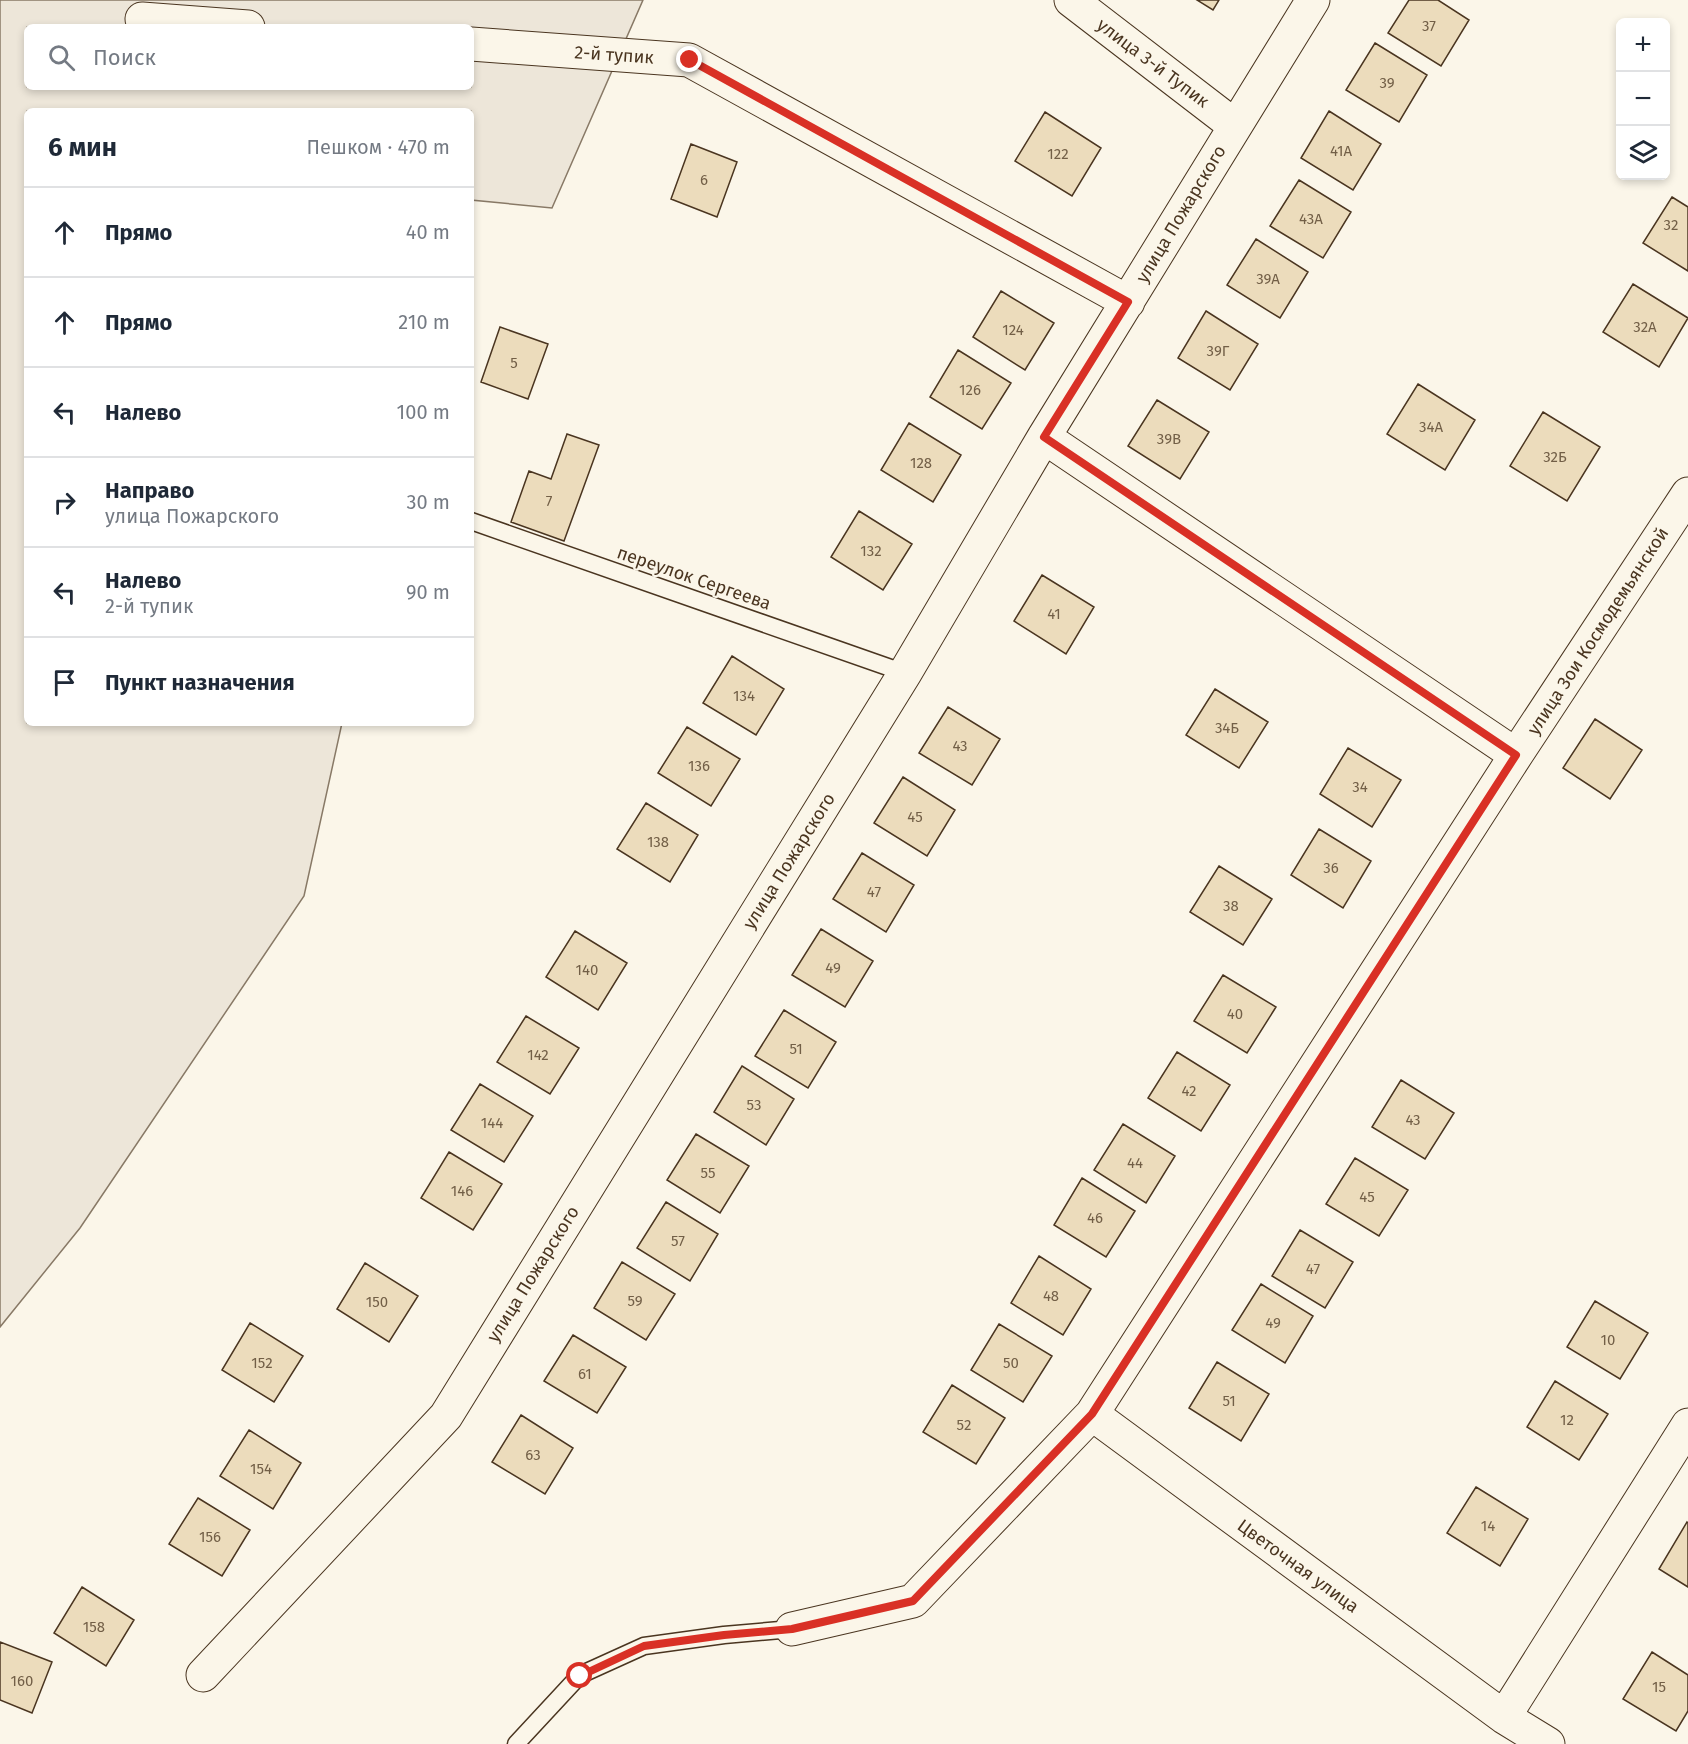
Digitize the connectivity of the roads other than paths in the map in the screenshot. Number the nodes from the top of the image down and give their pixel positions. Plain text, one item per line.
1 (1071, 0) edge
2 (1313, 0) edge
3 (142, 19) dead end
4 (208, 24) edge
5 (474, 44) edge
6 (1235, 126) junction
7 (1128, 302) junction
8 (1044, 437) junction
9 (1684, 508) edge
10 (474, 522) edge
11 (905, 673) junction
12 (1516, 755) junction
13 (1092, 1414) junction
14 (1688, 1425) edge
15 (792, 1629) joint
16 (202, 1675) dead end
17 (1504, 1718) junction
18 (516, 1744) edge
19 (1548, 1744) edge

1 - 6 street, улица 3-й Тупик
2 - 6 street, улица Пожарского
3 - 4 street
5 - 7 street, 2-й тупик
6 - 7 street, улица Пожарского
7 - 8 street, улица Пожарского
8 - 11 street, улица Пожарского
8 - 12 street
9 - 12 street, улица Зои Космодемьянской
10 - 11 lane, переулок Сергеева
11 - 16 street, улица Пожарского
12 - 13 street, улица Зои Космодемьянской
13 - 15 street, улица Зои Космодемьянской
13 - 17 street, Цветочная улица
14 - 17 street
15 - 18 lane
17 - 19 street, Цветочная улица

